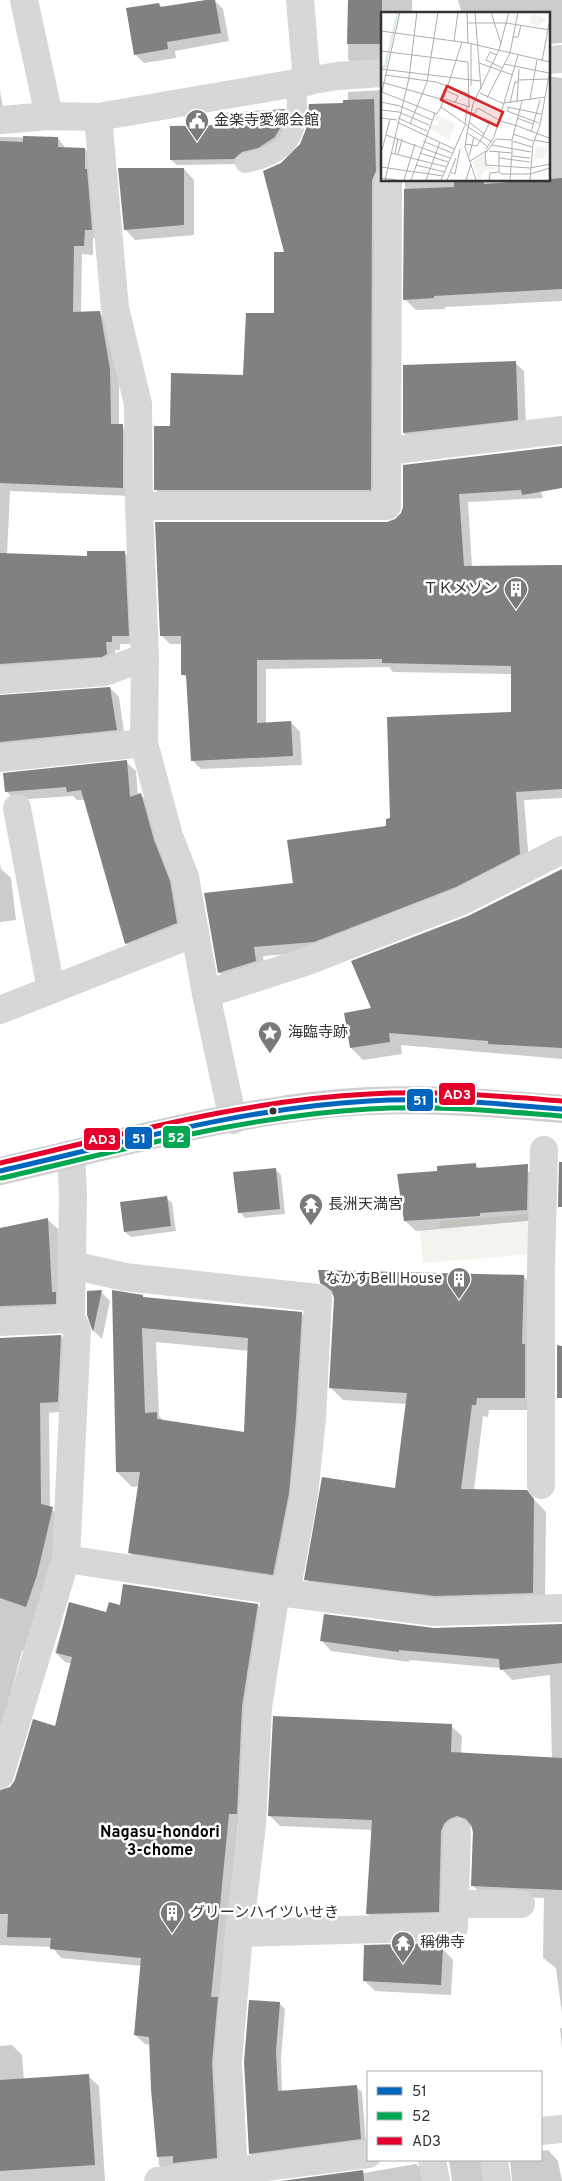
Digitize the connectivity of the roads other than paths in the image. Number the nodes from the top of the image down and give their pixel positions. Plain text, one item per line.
1 (24, 0) edge
2 (300, 0) edge
3 (381, 73) edge
4 (301, 83) junction
5 (49, 116) junction
6 (98, 117) junction
7 (0, 120) edge
8 (245, 163) dead end
9 (388, 181) edge
10 (562, 430) edge
11 (387, 451) junction
12 (139, 506) junction
13 (145, 657) junction
14 (0, 680) edge
15 (144, 743) junction
16 (0, 758) edge
17 (17, 808) dead end
18 (562, 850) edge
19 (195, 933) junction
20 (51, 990) junction
21 (206, 994) junction
22 (0, 1010) edge
23 (562, 1109) edge
24 (233, 1120) junction
25 (544, 1150) dead end
26 (71, 1155) junction
27 (0, 1171) edge
28 (72, 1265) junction
29 (70, 1319) junction
30 (0, 1322) edge
31 (541, 1485) dead end
32 (66, 1559) junction
33 (281, 1592) junction
34 (562, 1608) edge
35 (0, 1776) edge
36 (457, 1832) dead end
37 (455, 1904) junction
38 (521, 1904) dead end
39 (239, 1933) junction
40 (562, 2128) edge
41 (542, 2132) edge
42 (367, 2154) edge
43 (432, 2161) edge
44 (494, 2161) edge
45 (223, 2175) edge
46 (158, 2181) edge
47 (436, 2181) edge
48 (497, 2181) edge

1 - 5 street
2 - 4 street
3 - 4 street
4 - 6 street
4 - 8 lane
5 - 6 street
5 - 7 street
6 - 12 street
9 - 11 street
10 - 11 street
11 - 12 street
12 - 13 street
13 - 14 street
13 - 15 street
15 - 16 street
15 - 19 street
17 - 20 street
18 - 21 street
19 - 20 street
19 - 21 street
20 - 22 street
21 - 24 street
23 - 24 street
24 - 26 street
25 - 31 street
26 - 27 street
26 - 28 street
28 - 29 street
28 - 33 street
29 - 30 street
29 - 32 street
32 - 33 street
32 - 35 street
33 - 34 street
33 - 39 street
36 - 37 street
37 - 38 street
37 - 39 street
39 - 45 street
40 - 41 street
42 - 45 street
43 - 47 street
44 - 48 street
45 - 46 street

